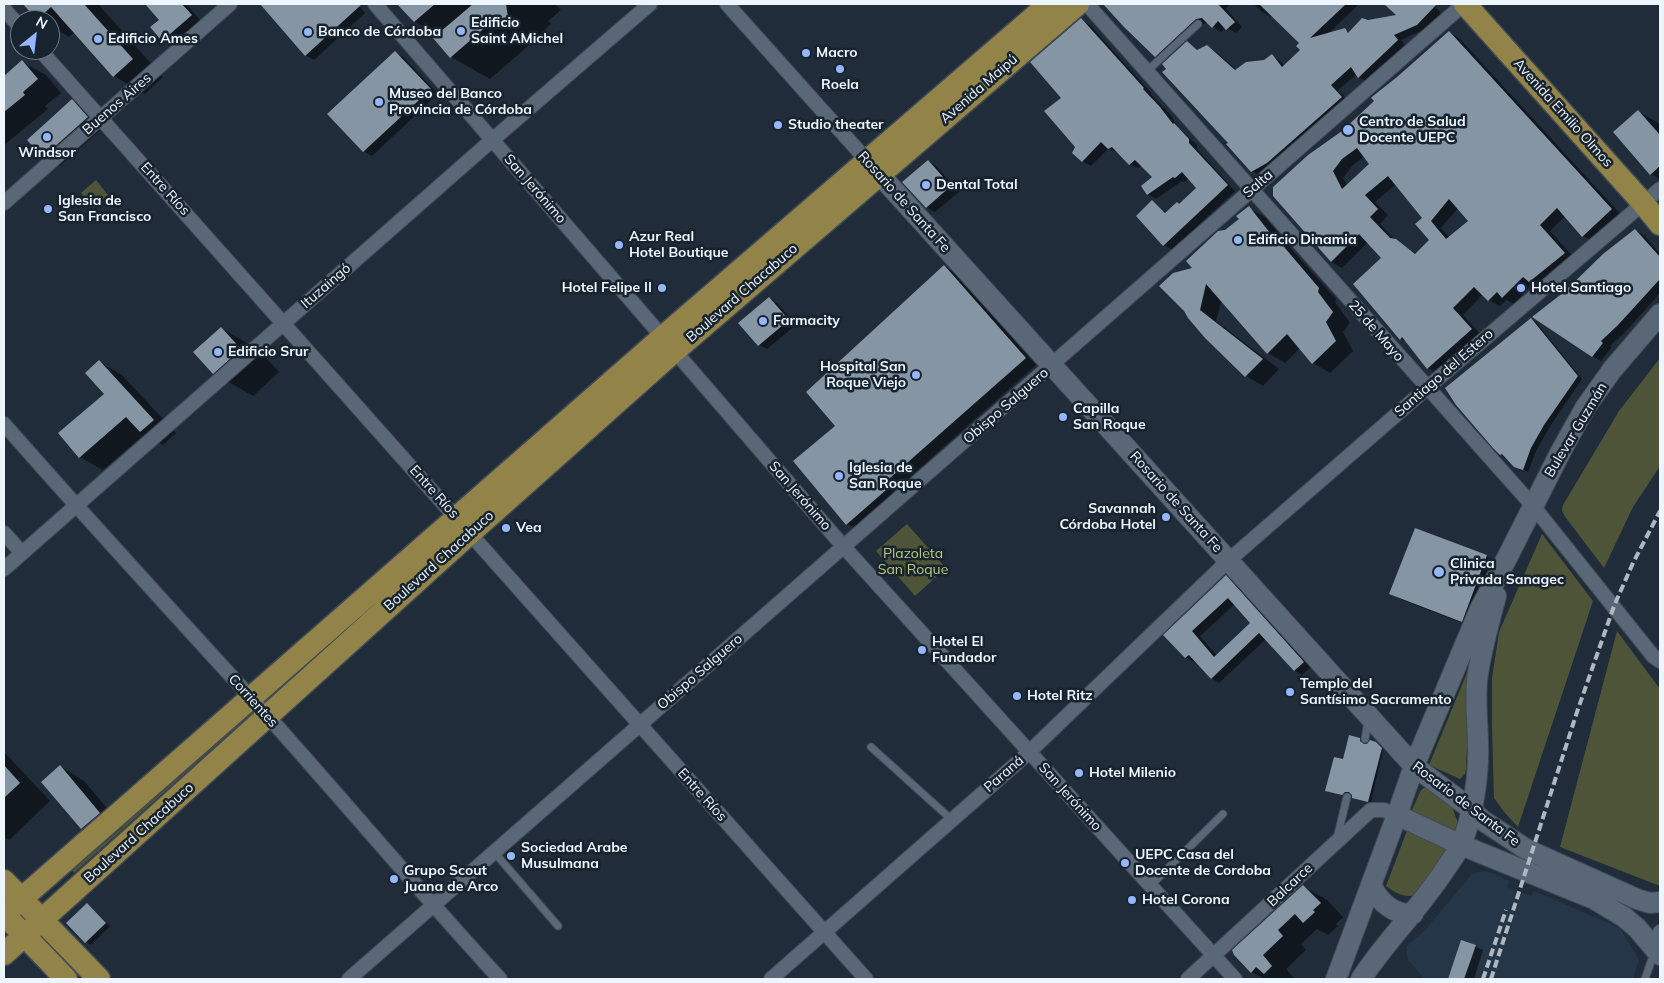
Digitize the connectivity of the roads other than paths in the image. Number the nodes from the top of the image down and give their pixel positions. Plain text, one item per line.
1 (230, 4) edge
2 (375, 4) edge
3 (650, 4) edge
4 (727, 4) edge
5 (1049, 4) edge
6 (1078, 4) edge
7 (1087, 4) edge
8 (1464, 4) edge
9 (1198, 24) dead end
10 (49, 60) edge
11 (1147, 71) junction
12 (102, 118) junction
13 (492, 140) junction
14 (874, 168) junction
15 (1252, 189) junction
16 (1660, 189) edge
17 (4, 203) edge
18 (1643, 203) junction
19 (1660, 224) edge
20 (1658, 319) edge
21 (284, 323) junction
22 (668, 344) junction
23 (1052, 365) junction
24 (1427, 388) junction
25 (4, 424) edge
26 (76, 506) junction
27 (1532, 506) junction
28 (463, 525) junction
29 (4, 533) edge
30 (843, 546) junction
31 (22, 553) junction
32 (1508, 556) junction
33 (1230, 560) junction
34 (4, 569) edge
35 (1660, 661) edge
36 (250, 698) junction
37 (267, 716) junction
38 (1370, 716) junction
39 (640, 724) junction
40 (1365, 739) dead end
41 (872, 748) dead end
42 (1029, 752) junction
43 (1414, 766) junction
44 (1347, 797) dead end
45 (1471, 809) junction
46 (1223, 814) dead end
47 (1397, 815) junction
48 (952, 820) junction
49 (1336, 842) junction
50 (1461, 845) junction
51 (494, 852) junction
52 (1502, 861) junction
53 (4, 881) edge
54 (1436, 884) junction
55 (1371, 885) junction
56 (1150, 886) junction
57 (21, 899) junction
58 (1660, 902) edge
59 (433, 905) junction
60 (4, 914) edge
61 (1413, 914) junction
62 (42, 920) junction
63 (558, 926) dead end
64 (824, 932) junction
65 (24, 936) junction
66 (1658, 946) edge
67 (4, 954) edge
68 (1214, 956) junction
69 (66, 979) edge
70 (99, 979) edge
71 (349, 979) edge
72 (500, 979) edge
73 (771, 979) edge
74 (866, 979) edge
75 (1188, 979) edge
76 (1235, 979) edge
77 (1336, 979) edge
78 (1361, 979) edge
79 (1645, 979) edge

1 - 12 street, Buenos Aires
2 - 13 street, San Jerónimo
3 - 13 street, Ituzaingó
4 - 14 street, Rosario de Santa Fe
5 - 14 main road, Avenida Maipú
6 - 14 main road, Avenida Maipú
7 - 11 street, 25 de Mayo
8 - 15 street, Salta
8 - 18 main road, Avenida Emilio Olmos
9 - 11 lane
10 - 12 street, Entre Ríos
11 - 15 street, 25 de Mayo
12 - 17 street, Buenos Aires
12 - 21 street, Entre Ríos
13 - 21 street, Ituzaingó
13 - 22 street, San Jerónimo
14 - 22 main road, Boulevard Chacabuco
14 - 23 street, Rosario de Santa Fe
15 - 23 street, Salta
15 - 24 street, 25 de Mayo
16 - 18 street, Santiago del Estero
18 - 19 main road, Avenida Emilio Olmos
18 - 24 street, Santiago del Estero
20 - 27 street, Bulevar Guzmán
21 - 26 street, Ituzaingó
21 - 28 street, Entre Ríos
22 - 28 main road, Boulevard Chacabuco
22 - 30 street, San Jerónimo
23 - 30 street, Obispo Salguero
23 - 33 street, Rosario de Santa Fe
24 - 27 street, 25 de Mayo
24 - 33 street, Santiago del Estero
25 - 26 street, Corrientes
26 - 31 street, Ituzaingó
26 - 36 street, Corrientes
27 - 32 street, Bulevar Guzmán
27 - 35 street, 25 de Mayo
28 - 36 main road, Boulevard Chacabuco
28 - 37 main road, Boulevard Chacabuco
28 - 39 street, Entre Ríos
29 - 31 street
30 - 39 street, Obispo Salguero
30 - 42 street, San Jerónimo
31 - 34 street, Ituzaingó
32 - 43 street, Bulevar Guzmán
32 - 45 street, Bulevar Guzmán
33 - 38 street, Rosario de Santa Fe
33 - 42 street, Paraná
36 - 37 street, Corrientes
36 - 57 main road, Boulevard Chacabuco
37 - 59 street, Corrientes
37 - 62 main road, Boulevard Chacabuco
38 - 40 lane
38 - 43 street, Rosario de Santa Fe
39 - 51 street, Obispo Salguero
39 - 64 street, Entre Ríos
41 - 48 lane
42 - 48 street, Paraná
42 - 56 street, San Jerónimo
43 - 45 street, Rosario de Santa Fe
43 - 47 street, Bulevar Guzmán
44 - 49 lane
45 - 50 street, Bulevar Guzmán
45 - 58 street, Rosario de Santa Fe
46 - 56 lane
47 - 49 street, Balcarce
47 - 50 street, Rosario de Santa Fe
47 - 55 street, Bulevar Guzmán
48 - 64 street, Paraná
49 - 68 street, Balcarce
50 - 52 street, Rosario de Santa Fe
50 - 54 street, Bulevar Guzmán
51 - 59 street, Obispo Salguero
51 - 63 lane
52 - 54 street
52 - 66 street, Rosario de Santa Fe
53 - 57 main road
54 - 61 street
55 - 61 street
55 - 77 street, Bulevar Guzmán
56 - 68 street, San Jerónimo
57 - 60 main road, Boulevard Chacabuco
57 - 62 main road
59 - 71 street, Obispo Salguero
59 - 72 street, Corrientes
60 - 65 main road
61 - 78 street
62 - 65 main road, Boulevard Chacabuco
62 - 70 main road
64 - 73 street, Paraná
64 - 74 street, Entre Ríos
65 - 67 main road, Boulevard Chacabuco
65 - 69 main road
66 - 79 lane
68 - 75 street, Balcarce
68 - 76 street, San Jerónimo

